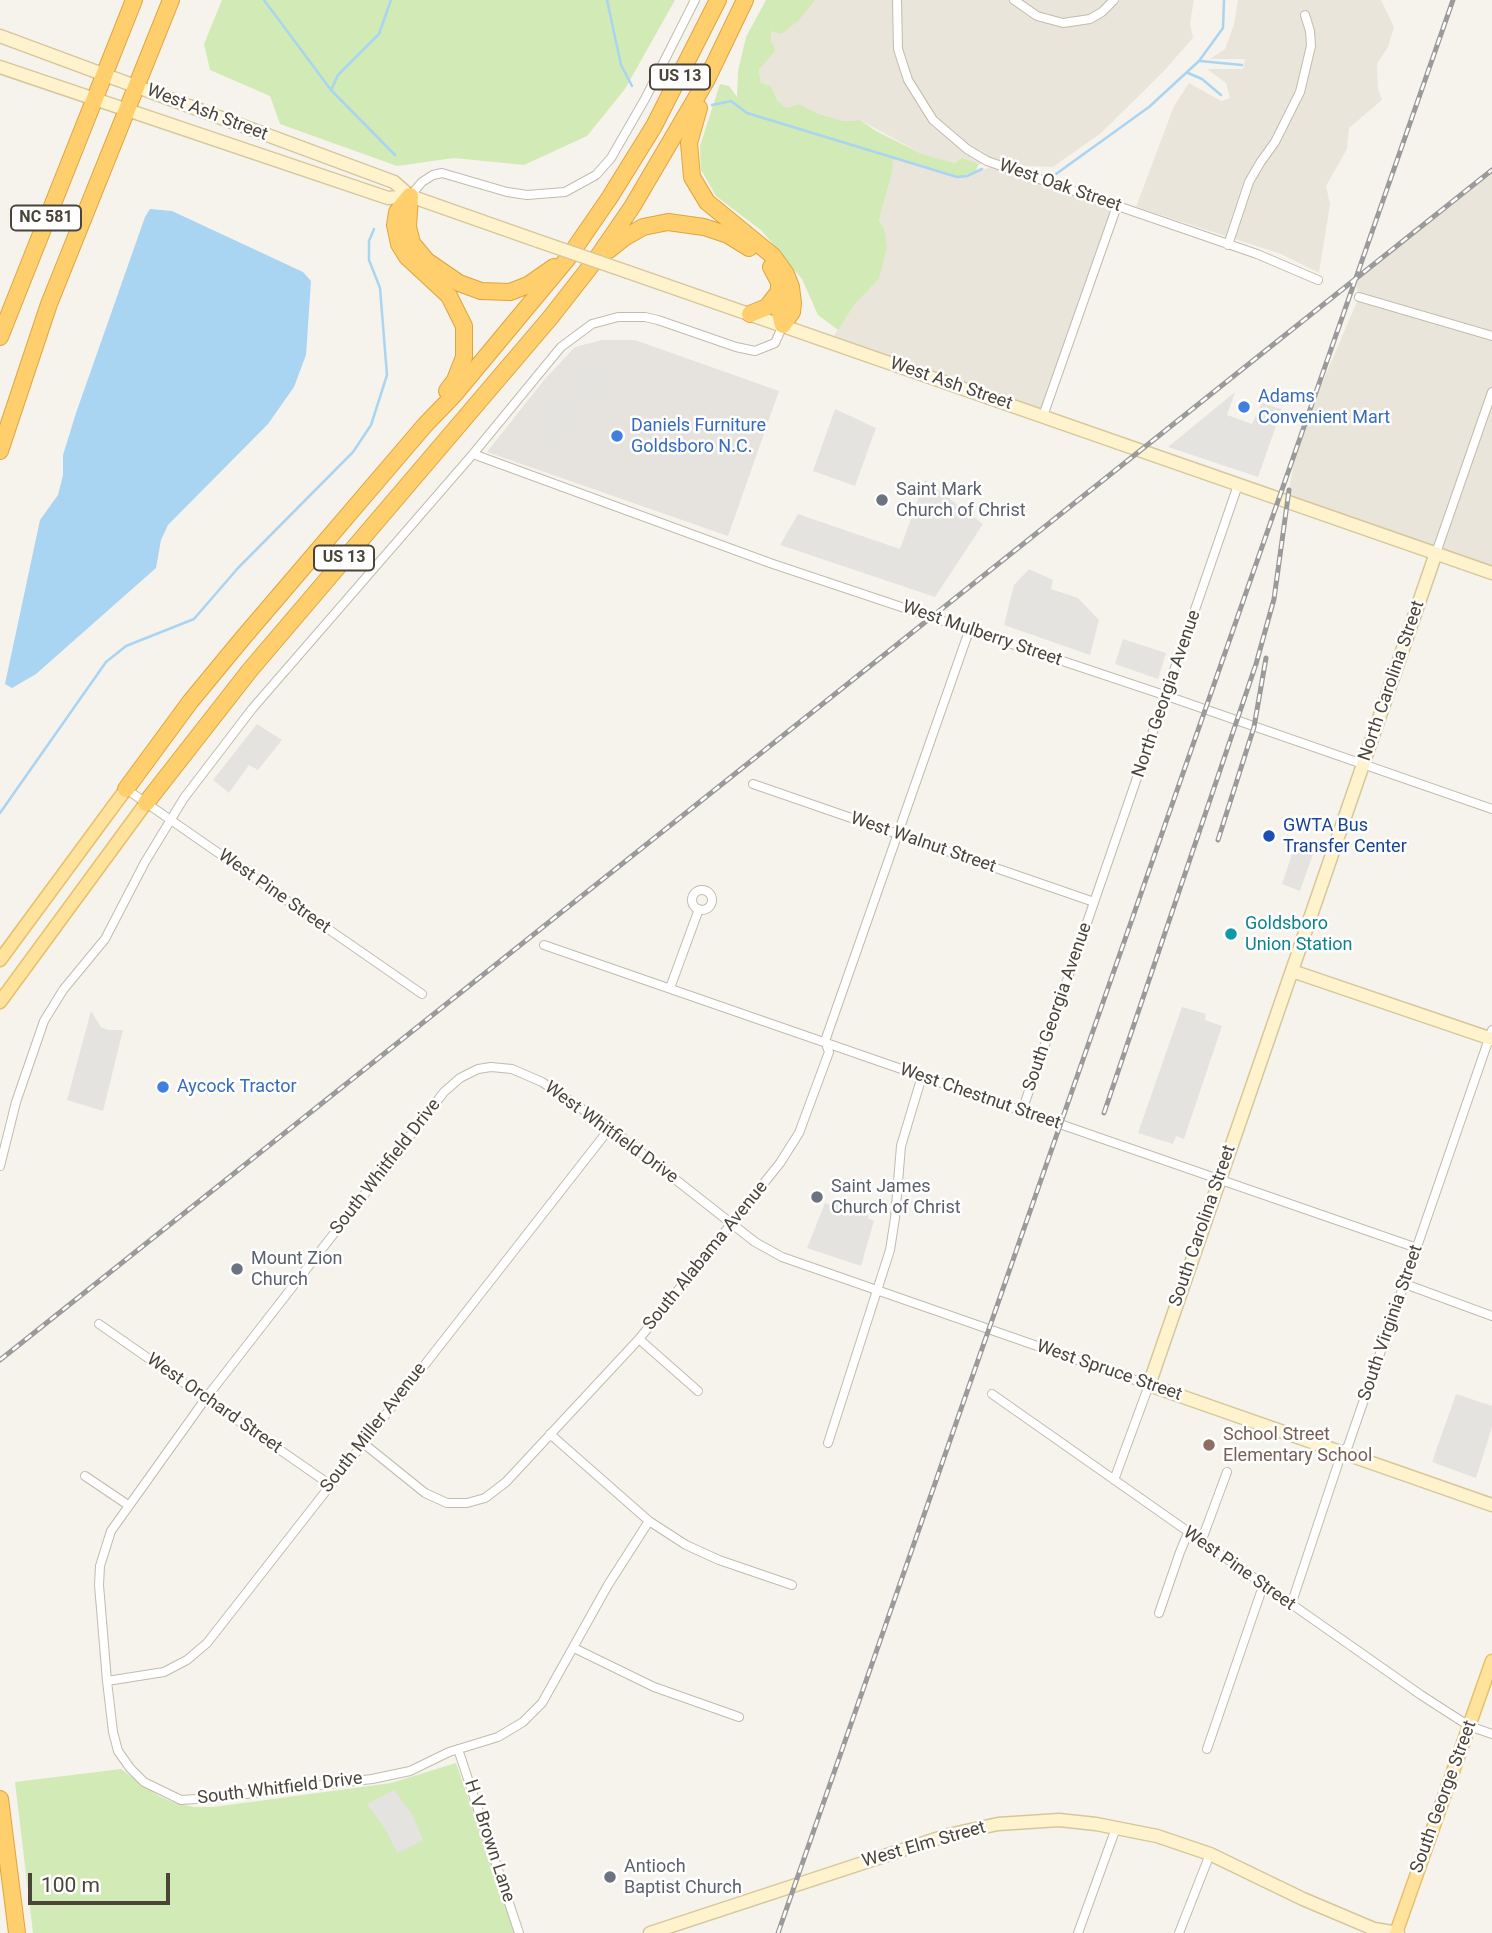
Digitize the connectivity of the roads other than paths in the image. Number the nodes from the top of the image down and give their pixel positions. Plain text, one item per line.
1 (134, 0) edge
2 (171, 0) edge
3 (695, 0) edge
4 (718, 0) edge
5 (746, 0) edge
6 (897, 0) edge
7 (1014, 0) edge
8 (1114, 0) edge
9 (1305, 15) dead end
10 (0, 36) edge
11 (0, 68) edge
12 (104, 74) junction
13 (706, 81) junction
14 (136, 86) junction
15 (93, 100) junction
16 (126, 111) junction
17 (410, 196) junction
18 (1117, 206) junction
19 (1228, 244) junction
20 (568, 258) junction
21 (597, 258) junction
22 (1318, 280) dead end
23 (780, 290) junction
24 (1359, 297) dead end
25 (751, 314) junction
26 (783, 325) junction
27 (1492, 336) edge
28 (0, 337) edge
29 (1492, 392) edge
30 (1043, 416) junction
31 (425, 425) junction
32 (0, 451) edge
33 (473, 454) junction
34 (1238, 485) junction
35 (1436, 553) junction
36 (1492, 573) edge
37 (969, 631) junction
38 (1167, 696) junction
39 (1363, 765) junction
40 (753, 784) dead end
41 (126, 789) junction
42 (146, 803) junction
43 (1492, 809) edge
44 (170, 820) junction
45 (896, 835) junction
46 (1094, 902) junction
47 (699, 909) dead end
48 (544, 945) dead end
49 (0, 960) edge
50 (1292, 971) junction
51 (670, 988) junction
52 (422, 994) dead end
53 (0, 1002) edge
54 (1491, 1036) edge
55 (825, 1041) junction
56 (478, 1069) joint
57 (922, 1076) junction
58 (1022, 1111) junction
59 (610, 1128) junction
60 (0, 1166) edge
61 (1219, 1178) junction
62 (733, 1224) junction
63 (1417, 1248) junction
64 (1405, 1284) junction
65 (878, 1291) junction
66 (1492, 1316) edge
67 (99, 1324) dead end
68 (639, 1339) junction
69 (1149, 1385) junction
70 (698, 1391) dead end
71 (992, 1394) dead end
72 (206, 1398) junction
73 (550, 1434) junction
74 (363, 1443) junction
75 (828, 1443) dead end
76 (1342, 1452) junction
77 (1227, 1472) dead end
78 (85, 1476) dead end
79 (1114, 1480) junction
80 (329, 1484) junction
81 (1492, 1504) edge
82 (128, 1506) junction
83 (649, 1521) junction
84 (1188, 1534) junction
85 (1201, 1542) junction
86 (792, 1585) dead end
87 (1263, 1586) junction
88 (1291, 1605) junction
89 (1159, 1613) dead end
90 (574, 1648) junction
91 (1492, 1661) edge
92 (107, 1681) junction
93 (739, 1717) dead end
94 (1469, 1726) junction
95 (1492, 1734) edge
96 (458, 1749) junction
97 (1207, 1749) dead end
98 (0, 1799) edge
99 (1116, 1828) junction
100 (1210, 1854) junction
101 (17, 1933) edge
102 (519, 1933) edge
103 (650, 1933) edge
104 (1078, 1933) edge
105 (1179, 1933) edge
106 (1397, 1933) edge

1 - 12 highway
2 - 14 highway
3 - 17 street
4 - 20 highway, US 13
5 - 13 highway, US 13
6 - 18 street, West Oak Street
7 - 8 street
9 - 19 street
10 - 12 street, West Ash Street
11 - 15 street, West Ash Street
12 - 14 street, West Ash Street
12 - 15 highway
13 - 21 highway, US 13
13 - 26 highway
14 - 16 highway, NC 581
14 - 17 street, West Ash Street
15 - 16 street, West Ash Street
15 - 28 highway, NC 581
16 - 17 street, West Ash Street
16 - 32 highway, NC 581
17 - 20 highway
17 - 25 street, West Ash Street, bridge
17 - 31 highway
18 - 19 street, West Oak Street
18 - 30 street
19 - 22 street, West Oak Street
20 - 31 highway, US 13
21 - 23 highway
21 - 42 highway, US 13
23 - 25 highway
23 - 26 highway
24 - 27 street
25 - 26 street, West Ash Street
26 - 30 street, West Ash Street
26 - 33 street
29 - 35 street, North Carolina Street
30 - 34 street, West Ash Street
31 - 41 highway, US 13
33 - 37 street, West Mulberry Street
33 - 44 street
34 - 35 street, West Ash Street
34 - 38 street, North Georgia Avenue
35 - 36 street, West Ash Street
35 - 39 street, North Carolina Street
37 - 38 street, West Mulberry Street
37 - 45 street, South Alabama Avenue
38 - 39 street, West Mulberry Street
38 - 46 street, North Georgia Avenue
39 - 43 street, West Mulberry Street
39 - 50 street, North Carolina Street
40 - 45 street, West Walnut Street
41 - 42 street, West Pine Street
41 - 49 main road, US 13
42 - 44 street, West Pine Street
42 - 53 main road, US 13
44 - 52 street, West Pine Street
44 - 60 street
45 - 46 street, West Walnut Street
45 - 55 street, South Alabama Avenue
46 - 58 street, South Georgia Avenue
47 - 51 street
48 - 51 street, West Chestnut Street
50 - 54 street
50 - 61 street, South Carolina Street
51 - 55 street, West Chestnut Street
54 - 63 street, South Virginia Street
55 - 57 street, West Chestnut Street
55 - 62 street, South Alabama Avenue
56 - 59 street, West Whitfield Drive
56 - 72 street, South Whitfield Drive
57 - 58 street, West Chestnut Street
57 - 65 street
58 - 61 street, West Chestnut Street
59 - 62 street, West Whitfield Drive
59 - 74 street, South Miller Avenue
61 - 63 street, West Chestnut Street
61 - 69 street, South Carolina Street
62 - 65 street, West Spruce Street
62 - 68 street, South Alabama Avenue
63 - 64 street, South Virginia Street
64 - 66 street
64 - 76 street, South Virginia Street
65 - 69 street, West Spruce Street
65 - 75 street
67 - 72 street, West Orchard Street
68 - 70 street
68 - 73 street, South Alabama Avenue
69 - 76 street, West Spruce Street
69 - 79 street, South Carolina Street
71 - 79 street, West Pine Street
72 - 80 street, West Orchard Street
72 - 82 street, South Whitfield Drive
73 - 74 street, South Alabama Avenue
73 - 83 street
74 - 80 street, South Miller Avenue
76 - 81 street, West Spruce Street
76 - 88 street, South Virginia Street
77 - 85 street
78 - 82 street
79 - 84 street, West Pine Street
80 - 92 street, South Miller Avenue
82 - 92 street, South Whitfield Drive
83 - 86 street
83 - 90 street, South Whitfield Drive
84 - 85 street, West Pine Street
84 - 89 street
85 - 87 street, West Pine Street
87 - 88 street, West Pine Street
87 - 97 street
88 - 94 street, West Pine Street
90 - 93 street
90 - 96 street, South Whitfield Drive
91 - 94 main road, South George Street
92 - 96 street, South Whitfield Drive
94 - 95 street, West Pine Street
94 - 106 main road, South George Street
96 - 102 street, H V Brown Lane
98 - 101 highway
99 - 100 street, West Elm Street
99 - 103 street, West Elm Street
99 - 104 street
100 - 105 street
100 - 106 street, West Elm Street

